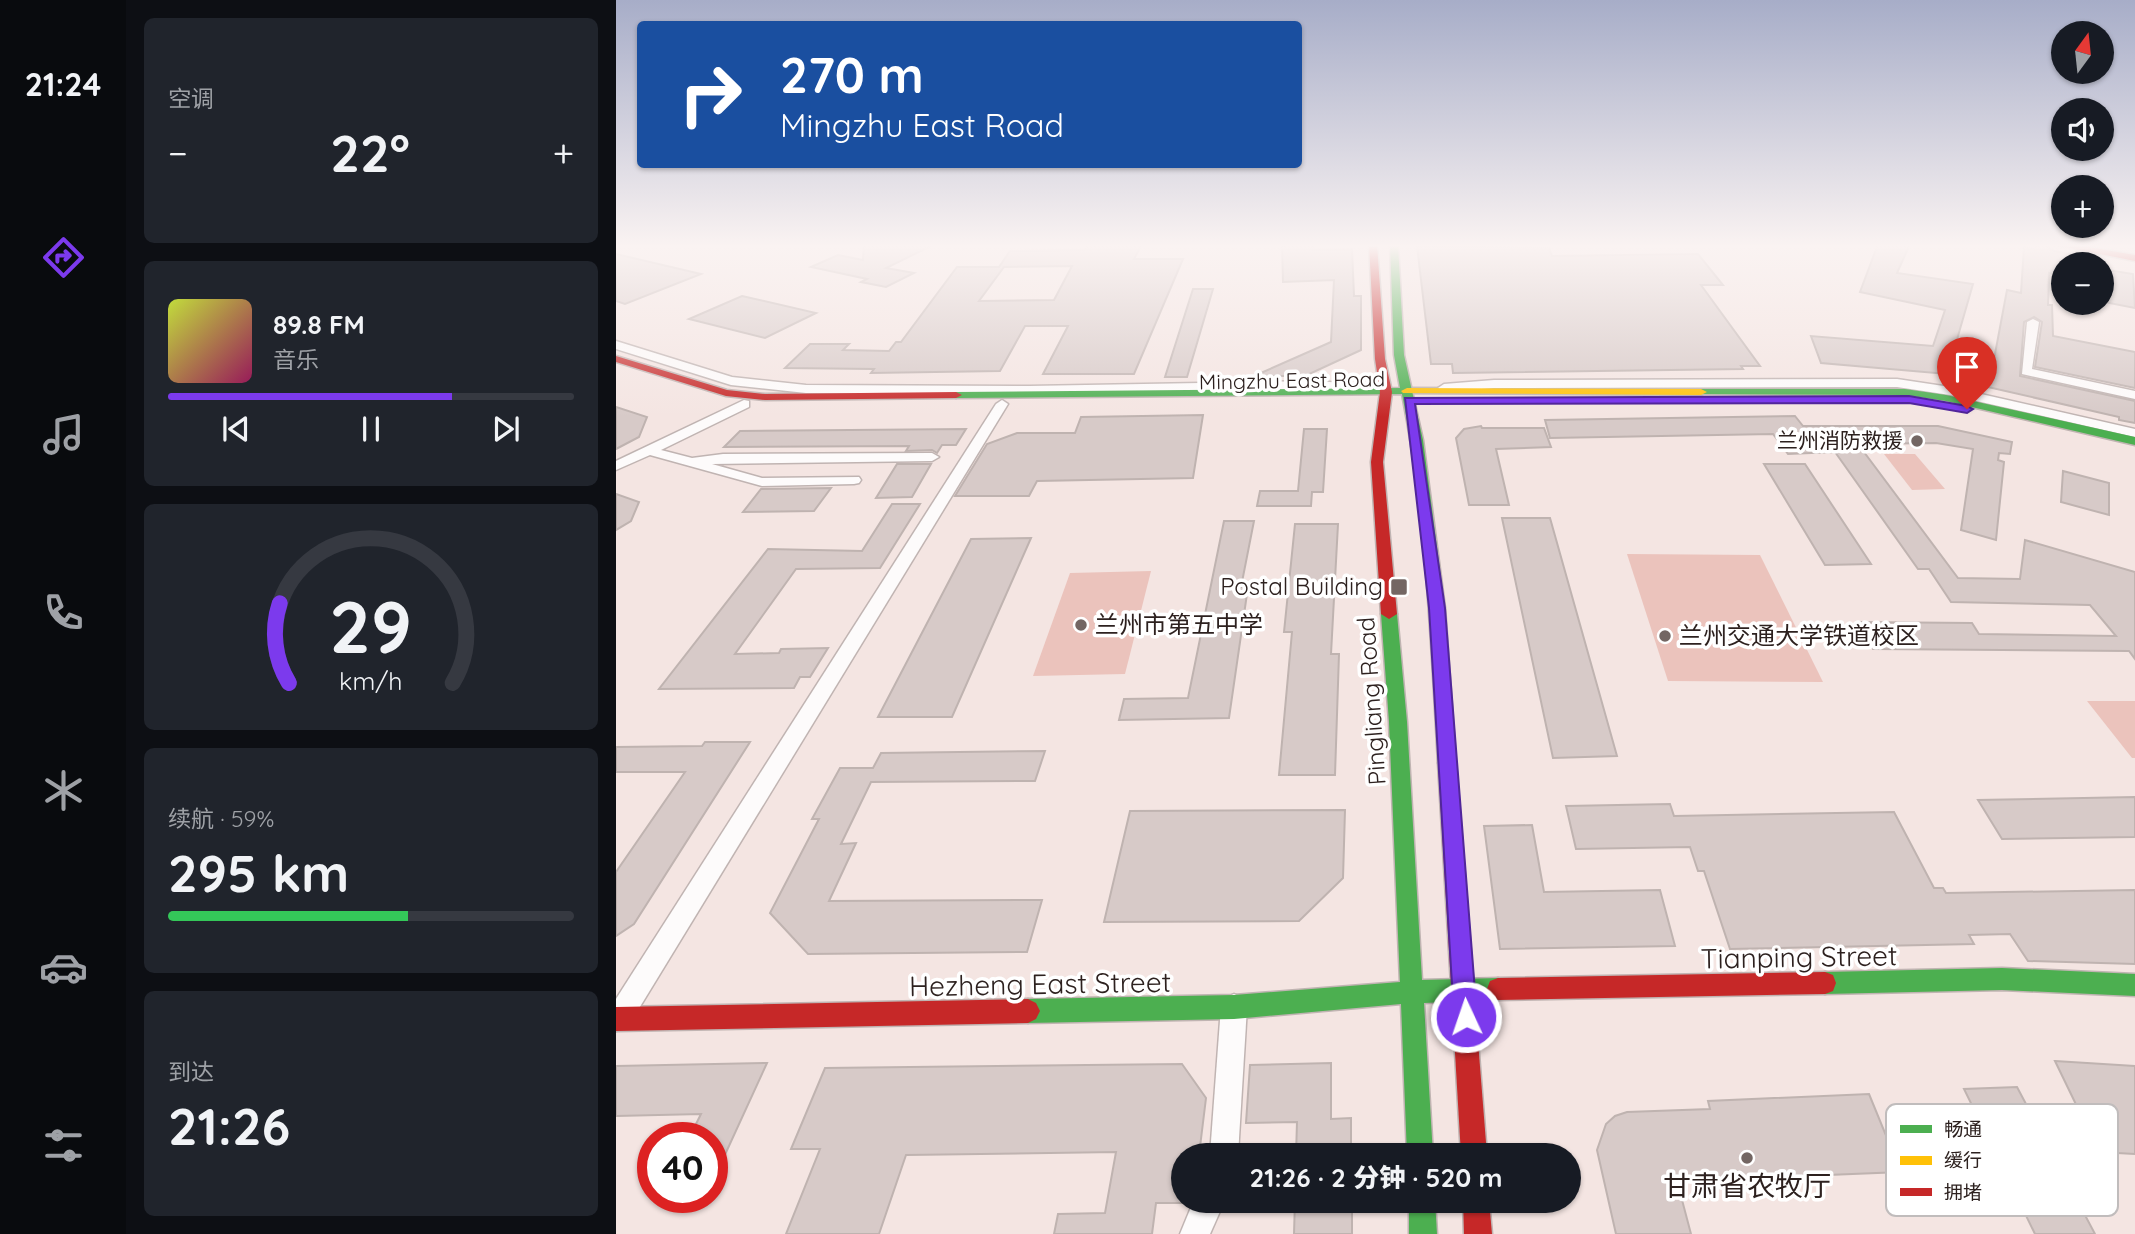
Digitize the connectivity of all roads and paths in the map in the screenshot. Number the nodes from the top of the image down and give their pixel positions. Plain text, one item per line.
1 (1377, 302) edge
2 (1397, 302) edge
3 (2033, 323) dead end
4 (616, 345) edge
5 (616, 359) edge
6 (689, 366) junction
7 (616, 370) edge
8 (670, 375) junction
9 (2135, 395) edge
10 (1385, 396) junction
11 (1408, 396) junction
12 (744, 404) junction
13 (1002, 404) junction
14 (2135, 433) edge
15 (2135, 442) edge
16 (2135, 449) edge
17 (647, 450) junction
18 (932, 457) dead end
19 (688, 463) junction
20 (616, 466) edge
21 (855, 480) dead end
22 (2135, 985) edge
23 (1464, 990) junction
24 (1412, 992) junction
25 (1234, 1007) junction
26 (617, 1019) edge
27 (1225, 1143) edge
28 (1419, 1143) edge
29 (1473, 1143) edge
30 (1204, 1213) edge
31 (1422, 1213) edge
32 (1477, 1213) edge
33 (1195, 1234) edge
34 (1423, 1234) edge
35 (1478, 1234) edge

1 - 10 main road, Pingliang Road
2 - 11 main road
3 - 9 street
4 - 6 street, Mingzhu East Road
5 - 8 main road, Mingzhu East Road
6 - 8 street
6 - 10 street, Mingzhu East Road
7 - 12 main road, Mingzhu East Road
8 - 10 main road, Mingzhu East Road
10 - 11 main road, Mingzhu East Road
10 - 13 main road, Mingzhu East Road
10 - 24 main road, Pingliang Road
11 - 14 street, Mingzhu East Road
11 - 15 main road, Mingzhu East Road
11 - 16 main road, Mingzhu East Road
11 - 23 main road
12 - 13 main road, Mingzhu East Road
12 - 17 street
13 - 26 street
17 - 19 street
17 - 20 street
18 - 19 street
19 - 21 street
22 - 23 main road, Tianping Street
23 - 24 main road, Hezheng East Street
23 - 29 main road
24 - 25 main road, Hezheng East Street
24 - 28 main road, Pingliang Road
25 - 26 main road, Hezheng East Street
25 - 27 street
30 - 33 street
31 - 34 main road
32 - 35 main road

